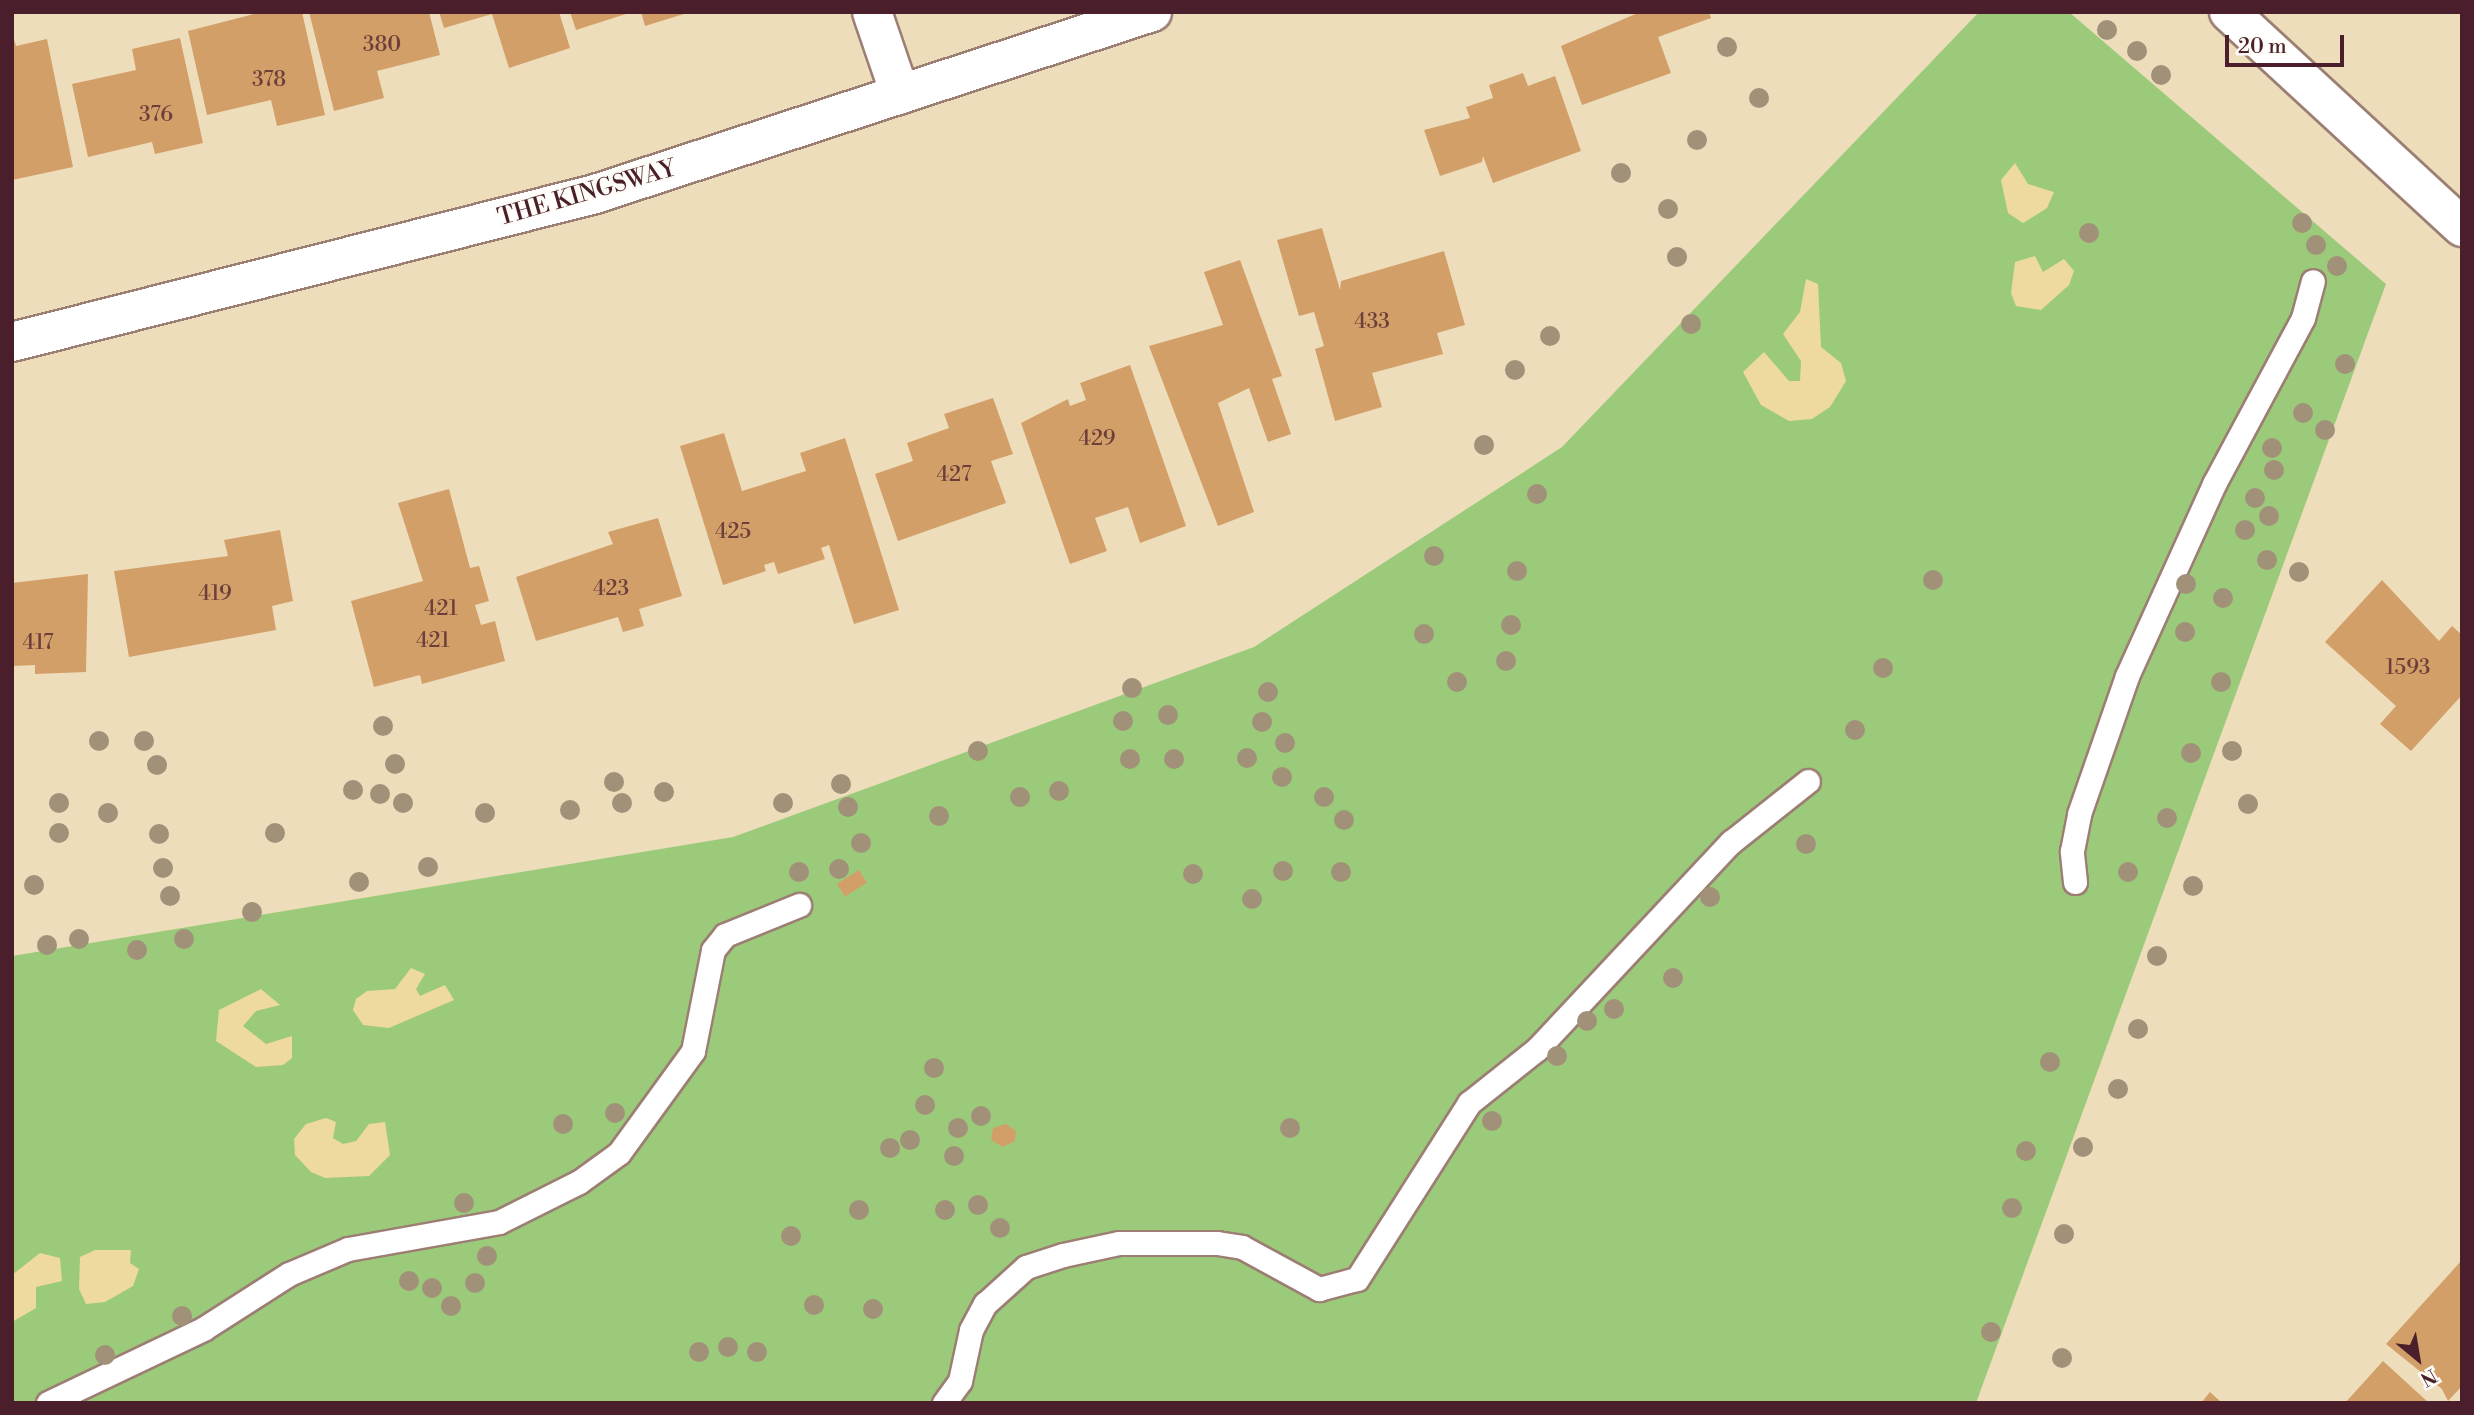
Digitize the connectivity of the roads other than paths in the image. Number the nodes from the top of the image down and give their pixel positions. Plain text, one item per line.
1 (872, 12) edge
2 (1152, 12) edge
3 (2229, 12) edge
4 (900, 94) junction
5 (2462, 228) edge
6 (2314, 281) dead end
7 (12, 342) edge
8 (1808, 781) dead end
9 (2075, 882) dead end
10 (799, 905) dead end
11 (48, 1403) edge
12 (944, 1403) edge

1 - 4 street
2 - 4 street, THE KINGSWAY
3 - 5 street
4 - 7 street, THE KINGSWAY
6 - 9 lane
8 - 12 lane
10 - 11 lane

